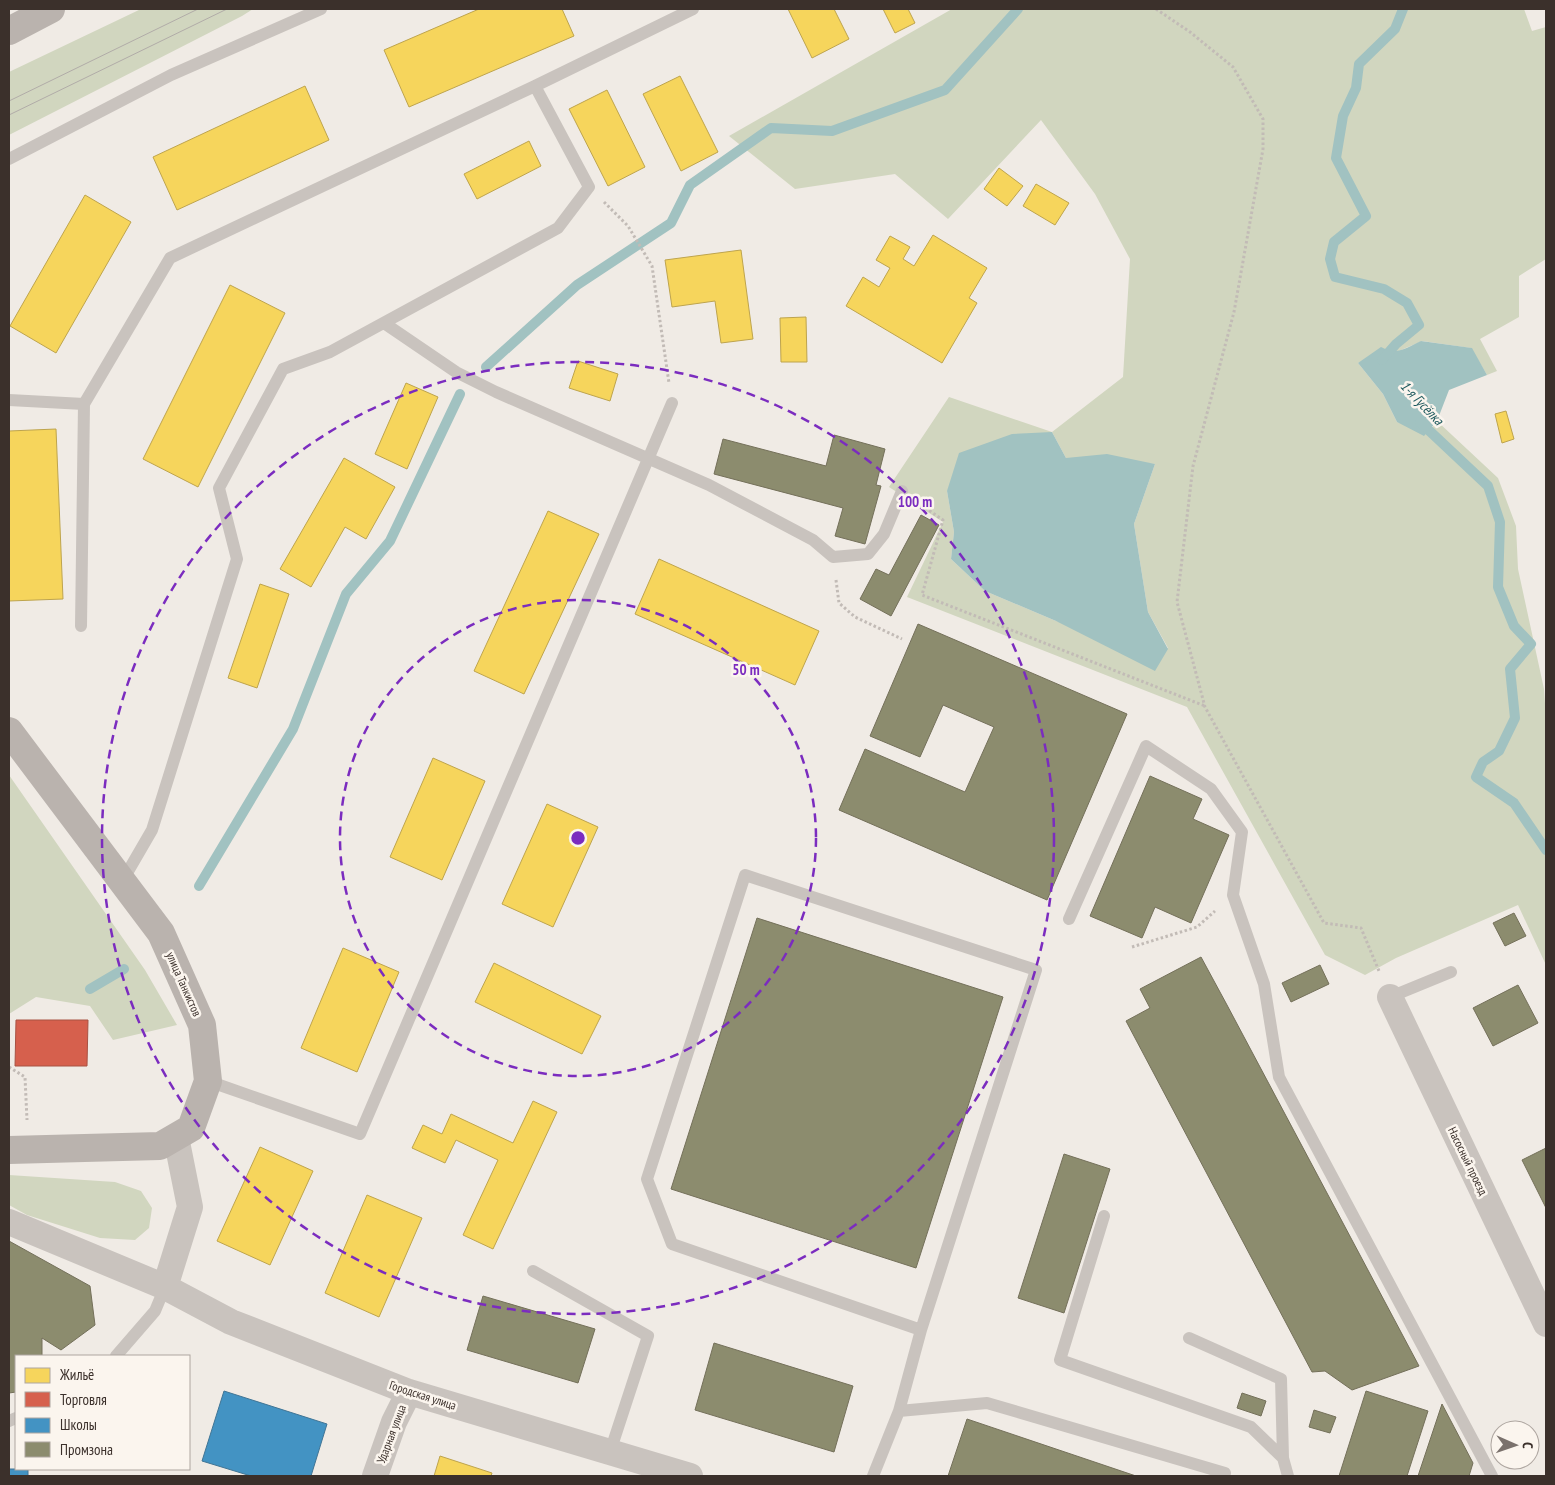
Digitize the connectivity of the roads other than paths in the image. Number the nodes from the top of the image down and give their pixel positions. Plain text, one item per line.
1 (52, 9) edge
2 (321, 9) edge
3 (693, 9) edge
4 (9, 31) edge
5 (535, 86) junction
6 (9, 159) edge
7 (384, 323) junction
8 (9, 400) edge
9 (672, 403) road end
10 (84, 404) junction
11 (650, 458) junction
12 (902, 491) road end
13 (81, 626) dead end
14 (9, 730) edge
15 (123, 880) junction
16 (1069, 919) dead end
17 (1451, 972) dead end
18 (1390, 997) joint
19 (208, 1081) junction
20 (176, 1137) junction
21 (19, 1150) edge
22 (1104, 1216) dead end
23 (9, 1222) edge
24 (533, 1271) dead end
25 (165, 1287) junction
26 (1546, 1324) edge
27 (921, 1330) junction
28 (1189, 1338) dead end
29 (117, 1355) edge
30 (408, 1392) junction
31 (899, 1411) junction
32 (610, 1452) junction
33 (1283, 1458) junction
34 (1225, 1473) dead end
35 (375, 1476) edge
36 (690, 1476) edge
37 (873, 1476) edge
38 (1288, 1476) edge
39 (1492, 1476) edge

1 - 4 main road
2 - 6 lane
3 - 5 lane
5 - 7 lane
5 - 10 lane
7 - 11 lane
7 - 15 lane
8 - 10 lane
9 - 11 lane
10 - 13 lane
11 - 12 lane
11 - 19 lane
14 - 15 main road, улица Танкистов
15 - 19 main road, улица Танкистов
16 - 39 lane
17 - 18 lane
18 - 26 street, Насосный проезд
19 - 20 main road, улица Танкистов
20 - 21 main road, улица Танкистов
20 - 25 street
22 - 33 lane
23 - 25 street, Городская улица
24 - 32 lane
25 - 29 lane
25 - 30 street, Городская улица
27 - 27 lane
27 - 31 lane
28 - 33 lane
30 - 32 street, Городская улица
30 - 35 street, Ударная улица
31 - 34 lane
31 - 37 lane
32 - 36 street, Городская улица
33 - 38 lane

